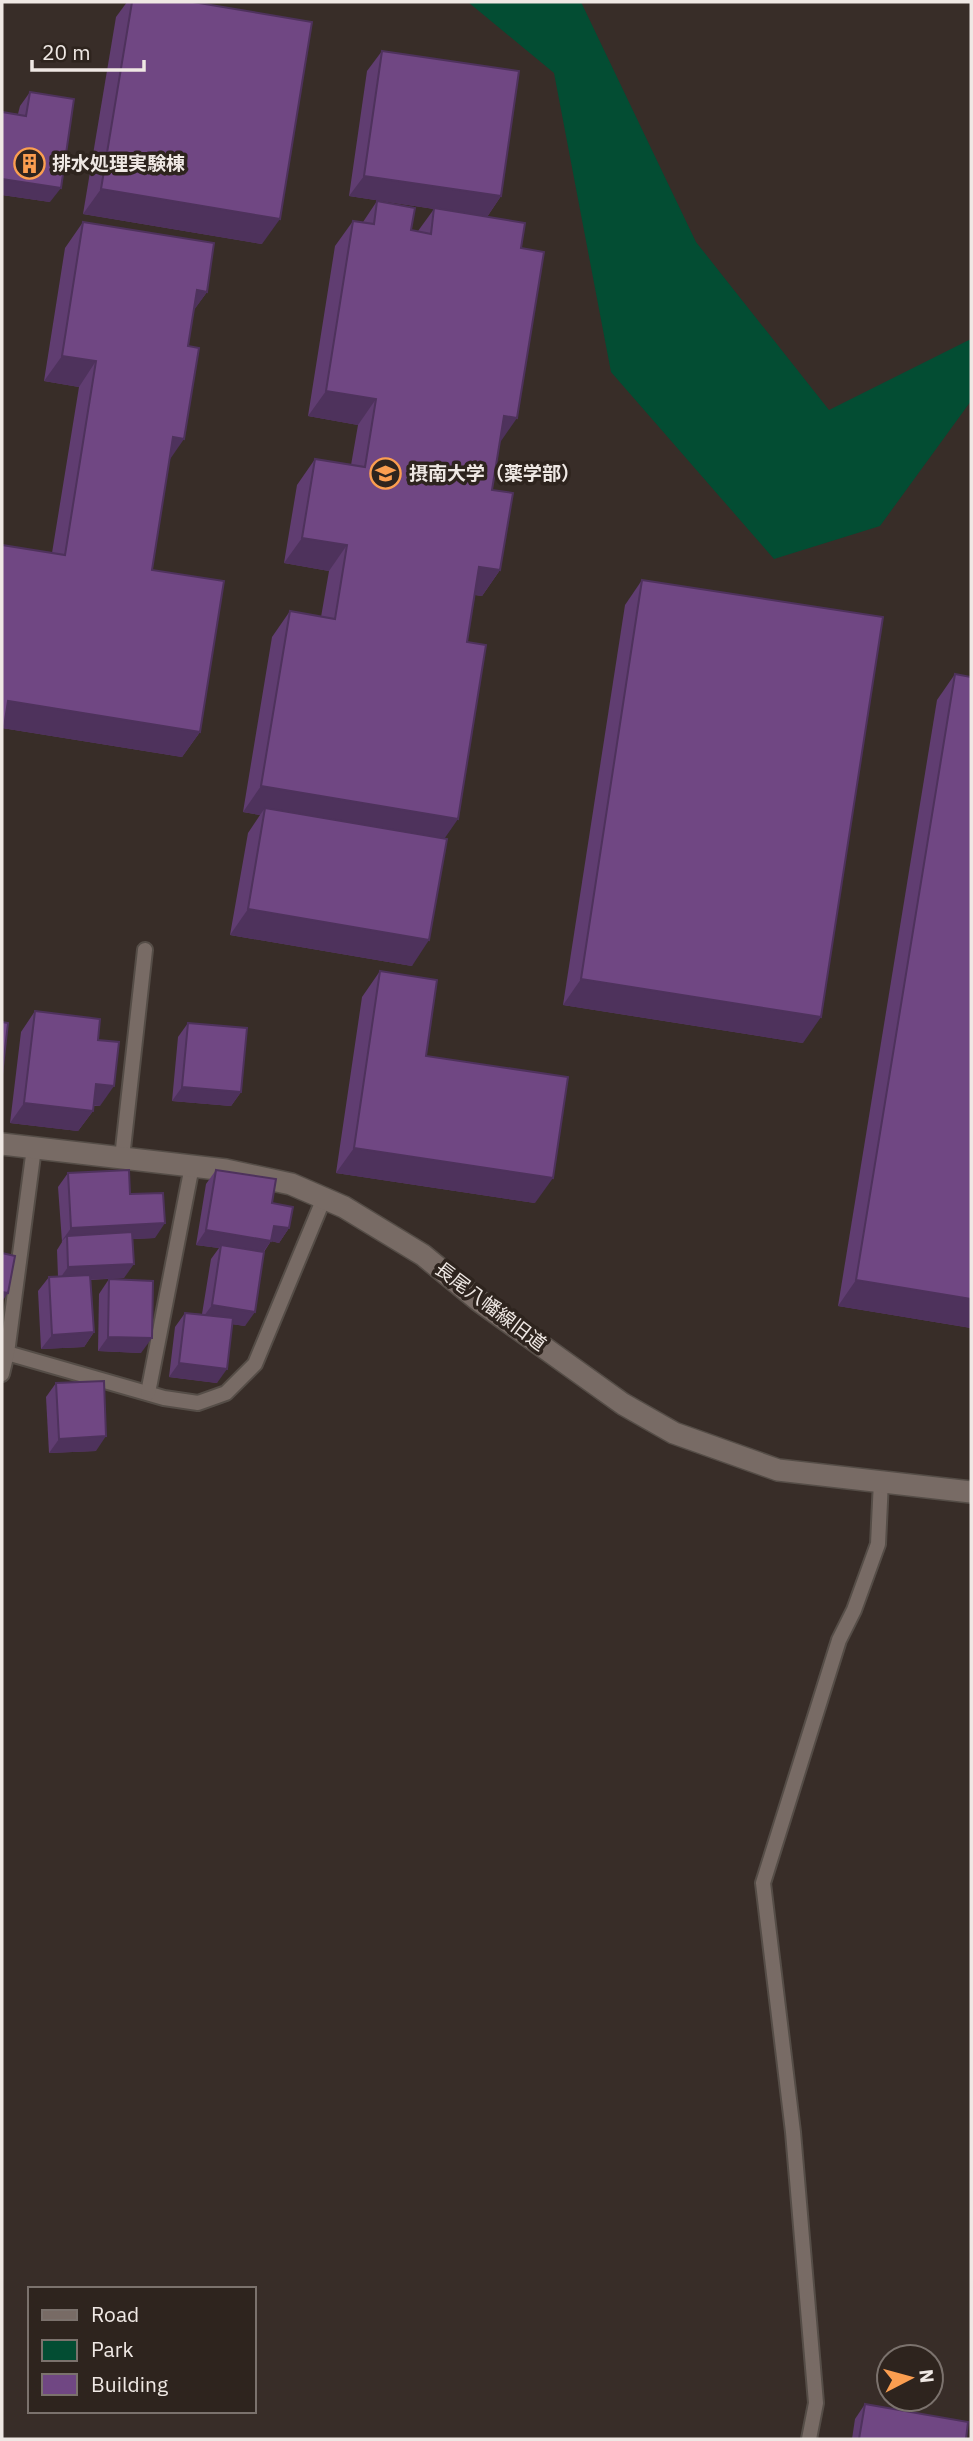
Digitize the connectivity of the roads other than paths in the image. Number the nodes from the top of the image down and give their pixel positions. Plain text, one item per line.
1 (145, 950) dead end
2 (2, 1144) edge
3 (34, 1148) junction
4 (122, 1158) junction
5 (192, 1167) junction
6 (324, 1198) junction
7 (7, 1353) junction
8 (2, 1374) edge
9 (148, 1393) junction
10 (881, 1481) junction
11 (971, 1492) edge
12 (809, 2439) edge

1 - 4 lane
2 - 3 street, 長尾八幡線旧道
3 - 4 street, 長尾八幡線旧道
3 - 7 lane
4 - 5 street, 長尾八幡線旧道
5 - 6 street, 長尾八幡線旧道
5 - 9 lane
6 - 9 lane
6 - 10 street, 長尾八幡線旧道
7 - 8 lane
7 - 9 lane
10 - 11 street, 長尾八幡線旧道
10 - 12 lane

